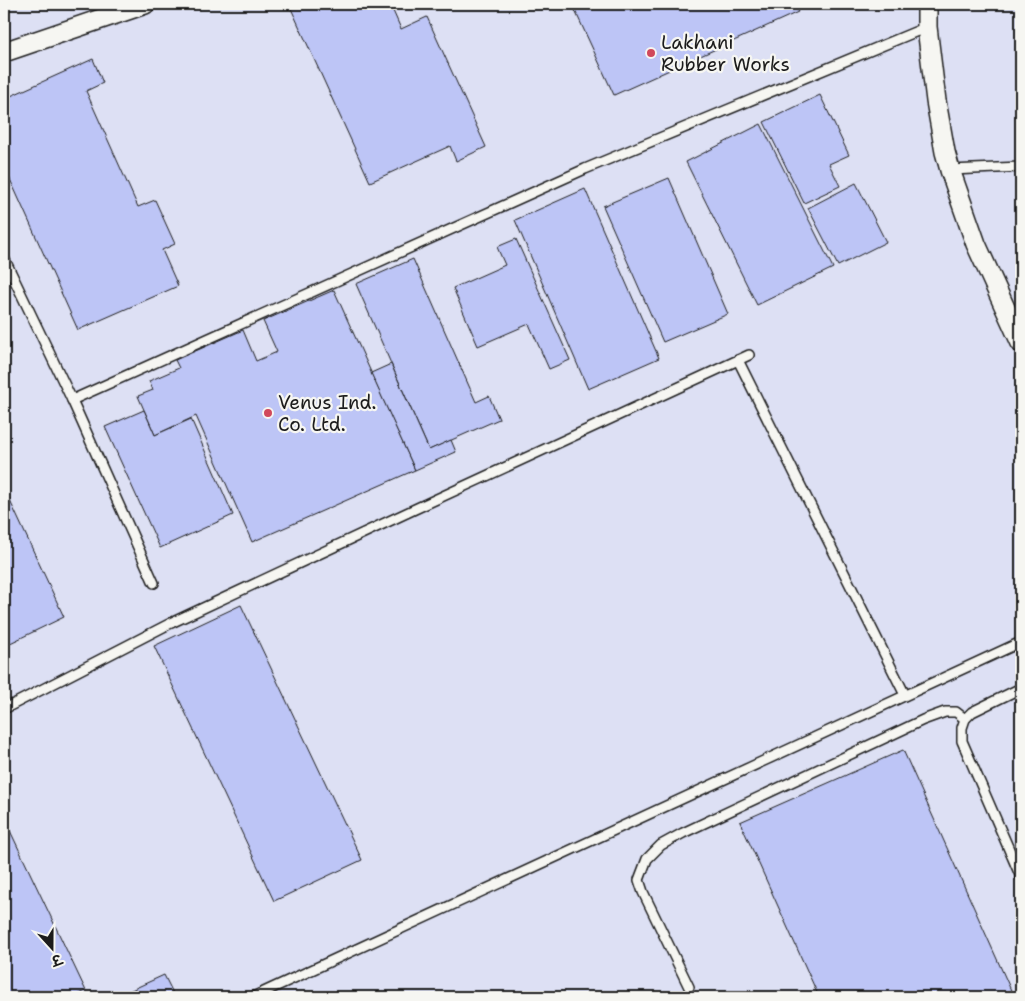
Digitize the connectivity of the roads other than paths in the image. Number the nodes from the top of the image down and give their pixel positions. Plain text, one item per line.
1 (145, 4) edge
2 (928, 4) edge
3 (927, 27) junction
4 (4, 52) edge
5 (1021, 167) edge
6 (950, 170) junction
7 (4, 258) edge
8 (1021, 343) edge
9 (749, 355) dead end
10 (738, 360) junction
11 (72, 400) junction
12 (154, 583) dead end
13 (1021, 642) edge
14 (1021, 688) edge
15 (905, 695) junction
16 (4, 709) edge
17 (965, 719) junction
18 (1021, 876) edge
19 (689, 987) dead end
20 (253, 997) edge

1 - 4 street
2 - 3 street
3 - 6 street
3 - 11 lane
5 - 6 lane
6 - 8 street
7 - 11 lane
9 - 10 lane
10 - 15 lane
10 - 16 lane
11 - 12 lane
13 - 15 lane
14 - 17 lane
15 - 20 lane
17 - 18 lane
17 - 19 lane

